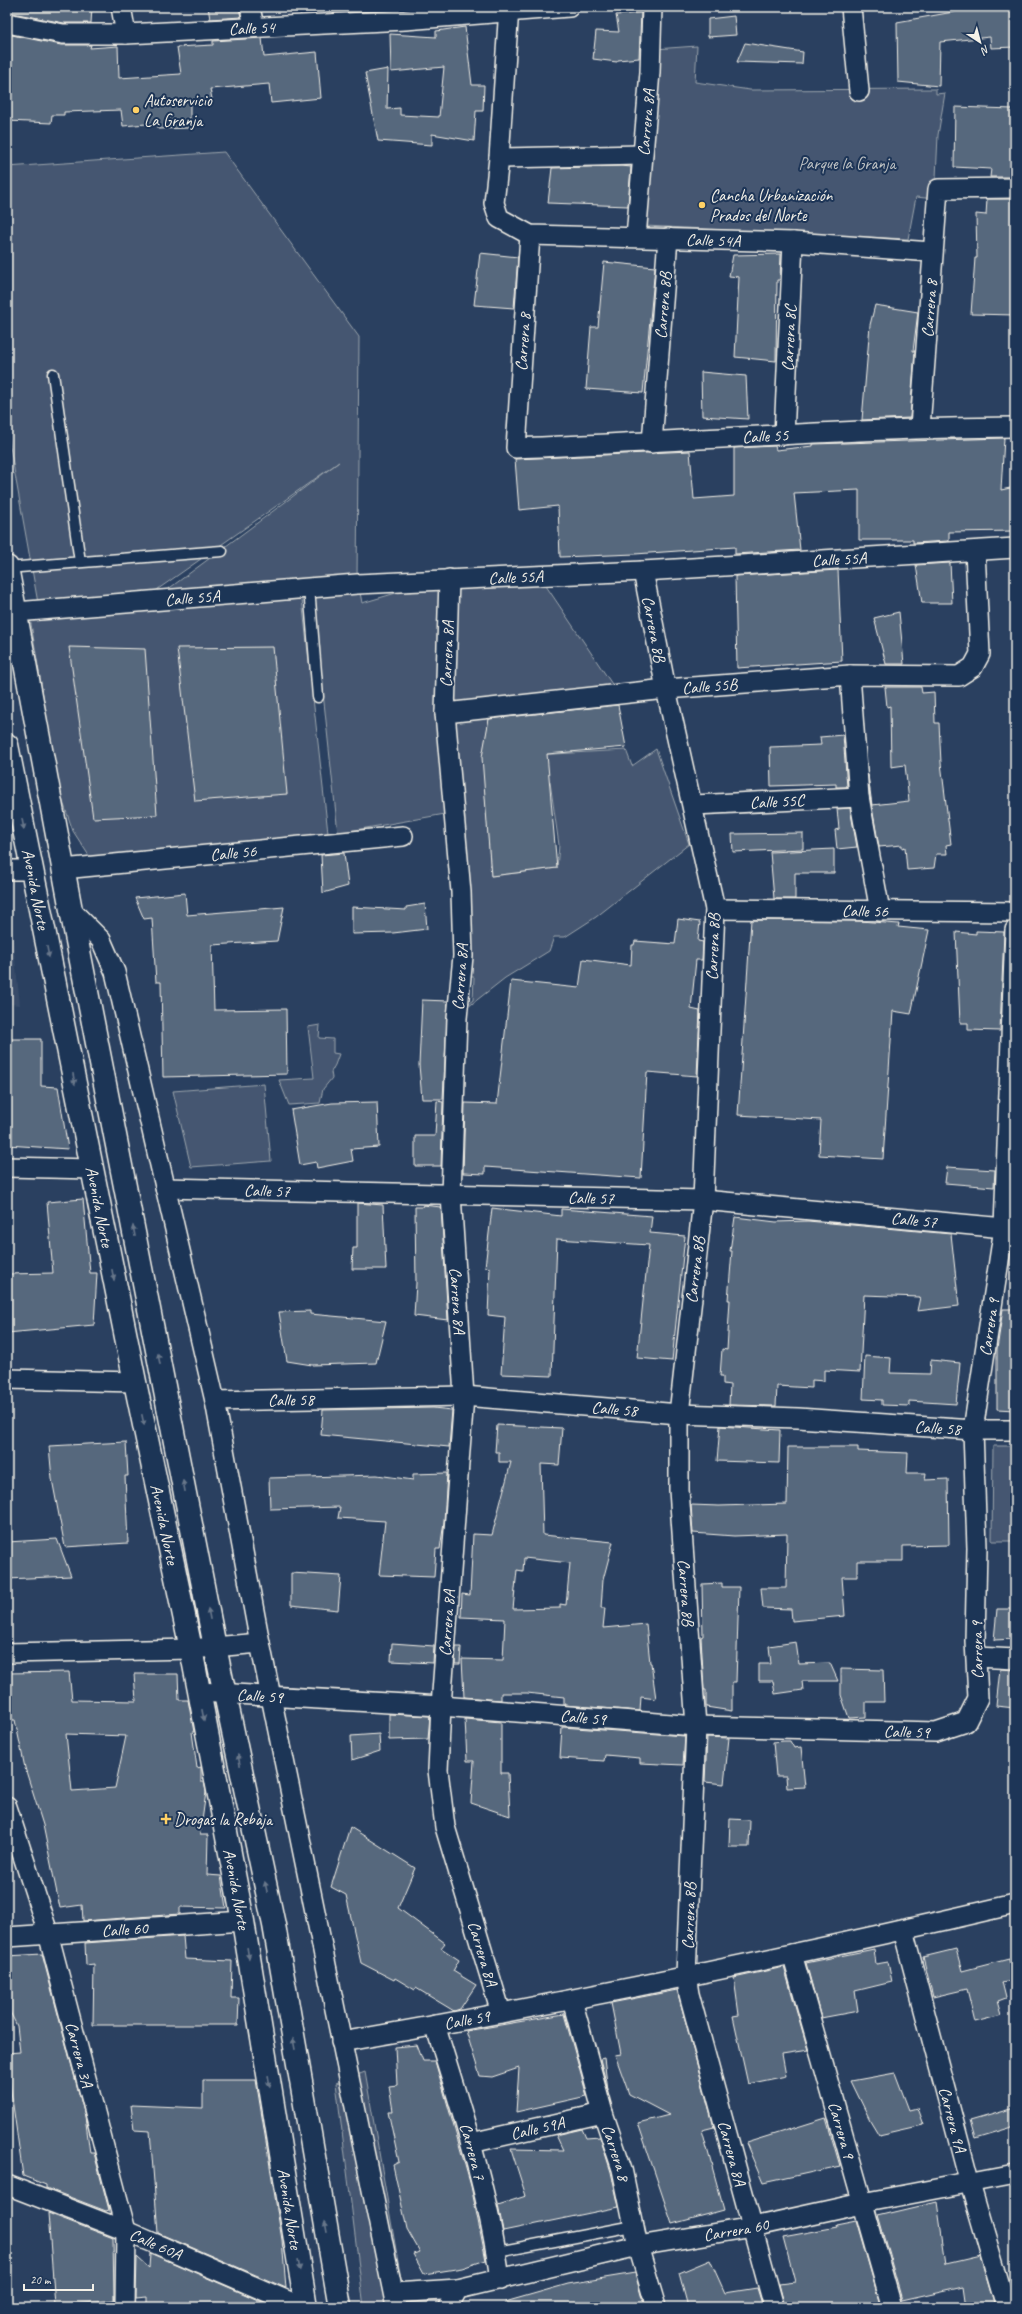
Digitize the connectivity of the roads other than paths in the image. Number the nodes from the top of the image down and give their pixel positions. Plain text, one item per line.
1 (120, 7) edge
2 (250, 7) edge
3 (569, 7) edge
4 (652, 7) edge
5 (851, 7) edge
6 (508, 9) edge
7 (404, 14) edge
8 (7, 23) edge
9 (254, 27) junction
10 (126, 34) junction
11 (859, 92) dead end
12 (642, 155) junction
13 (499, 158) junction
14 (1015, 188) edge
15 (530, 235) junction
16 (636, 237) junction
17 (668, 238) junction
18 (793, 242) junction
19 (932, 252) junction
20 (53, 374) dead end
21 (1015, 427) edge
22 (920, 428) junction
23 (784, 435) junction
24 (652, 443) junction
25 (516, 448) joint
26 (1015, 548) edge
27 (222, 551) dead end
28 (975, 551) junction
29 (80, 562) junction
30 (7, 568) edge
31 (643, 571) junction
32 (449, 579) junction
33 (309, 588) junction
34 (16, 612) junction
35 (850, 675) junction
36 (666, 689) junction
37 (318, 697) dead end
38 (445, 713) junction
39 (7, 745) edge
40 (859, 797) junction
41 (694, 805) junction
42 (403, 836) dead end
43 (63, 869) junction
44 (7, 870) edge
45 (32, 870) junction
46 (715, 909) junction
47 (71, 910) junction
48 (880, 911) junction
49 (1015, 912) edge
50 (1015, 930) edge
51 (7, 1167) edge
52 (92, 1169) junction
53 (166, 1188) junction
54 (451, 1195) junction
55 (703, 1200) junction
56 (1010, 1228) edge
57 (7, 1379) edge
58 (135, 1382) junction
59 (464, 1396) junction
60 (214, 1401) junction
61 (679, 1414) junction
62 (973, 1430) junction
63 (1015, 1430) edge
64 (260, 1644) junction
65 (215, 1647) junction
66 (191, 1649) junction
67 (7, 1652) edge
68 (977, 1657) junction
69 (1015, 1659) edge
70 (199, 1692) junction
71 (225, 1694) junction
72 (270, 1696) junction
73 (441, 1706) junction
74 (966, 1722) joint
75 (696, 1726) junction
76 (7, 1807) edge
77 (1015, 1904) edge
78 (243, 1921) junction
79 (903, 1930) junction
80 (48, 1933) junction
81 (7, 1936) edge
82 (792, 1954) junction
83 (686, 1975) junction
84 (572, 2000) junction
85 (501, 2013) junction
86 (435, 2025) junction
87 (341, 2042) junction
88 (603, 2113) junction
89 (471, 2143) junction
90 (1015, 2174) edge
91 (970, 2184) junction
92 (7, 2185) edge
93 (862, 2203) junction
94 (633, 2226) junction
95 (754, 2228) junction
96 (126, 2231) junction
97 (638, 2246) junction
98 (497, 2252) junction
99 (500, 2280) junction
100 (458, 2289) junction
101 (395, 2300) edge
102 (125, 2307) edge
103 (302, 2307) edge
104 (306, 2307) edge
105 (340, 2307) edge
106 (448, 2307) edge
107 (656, 2307) edge
108 (774, 2307) edge
109 (892, 2307) edge
110 (1006, 2307) edge

1 - 10 street
2 - 9 street
3 - 6 street, Calle 54
4 - 12 street, Carrera 8A
5 - 11 street
6 - 7 street, Calle 54
6 - 13 street
7 - 9 street, Calle 54
8 - 10 street, Calle 54
9 - 10 street, Calle 54
12 - 13 street
12 - 16 street, Carrera 8A
13 - 15 street, Calle 54A
14 - 19 street, Carrera 8
15 - 16 street, Calle 54A
15 - 25 street, Carrera 8
16 - 17 street, Calle 54A
17 - 18 street, Calle 54A
17 - 24 street, Carrera 8B
18 - 19 street, Calle 54A
18 - 23 street, Carrera 8C
19 - 22 street, Carrera 8
20 - 29 lane
21 - 22 street, Calle 55
22 - 23 street, Calle 55
23 - 24 street, Calle 55
24 - 25 street, Calle 55
26 - 28 street, Calle 55A
27 - 29 lane
28 - 31 street, Calle 55A
28 - 35 street, Calle 55B
29 - 30 lane
30 - 34 main road, Avenida Norte
31 - 32 street, Calle 55A
31 - 36 street, Carrera 8B
32 - 33 street, Calle 55A
32 - 38 street, Carrera 8A
33 - 34 street, Calle 55A
33 - 37 lane
34 - 43 main road, Avenida Norte
35 - 36 street, Calle 55B
35 - 40 street
36 - 38 street, Calle 55B
36 - 41 street, Carrera 8B
38 - 54 street, Carrera 8A
39 -> 45 main road, Avenida Norte
40 - 41 street, Calle 55C
40 - 48 street
41 - 46 street, Carrera 8B
42 - 43 street, Calle 56
43 - 47 main road, Avenida Norte
44 - 45 street
45 -> 52 main road, Avenida Norte
46 - 48 street, Calle 56
46 - 55 street, Carrera 8B
47 - 53 street, Avenida Norte
65 -> 47 main road, Avenida Norte
48 - 49 street, Calle 56
50 - 56 street, Carrera 9
51 - 52 street
52 -> 58 main road, Avenida Norte
53 - 54 street, Calle 57
53 - 60 street, Avenida Norte
54 - 55 street, Calle 57
54 - 59 street, Carrera 8A
55 - 56 street, Calle 57
55 - 61 street, Carrera 8B
56 - 62 street, Carrera 9
57 - 58 street
58 -> 66 main road, Avenida Norte
59 - 60 street, Calle 58
59 - 61 street, Calle 58
59 - 73 street, Carrera 8A
60 - 64 street, Avenida Norte
61 - 62 street, Calle 58
61 - 75 street, Carrera 8B
62 - 63 street, Calle 58
62 - 68 street, Carrera 9
64 - 65 street
64 - 72 street, Avenida Norte
65 - 66 street
65 - 71 main road, Avenida Norte
66 - 67 street
66 - 70 main road, Avenida Norte
68 - 69 street
68 - 74 street, Carrera 9
70 - 71 street, Calle 59
70 -> 78 main road, Avenida Norte
71 - 72 street, Calle 59
105 -> 71 main road, Avenida Norte
72 - 73 street, Calle 59
72 - 87 street, Avenida Norte
73 - 75 street, Calle 59
73 - 85 street, Carrera 8A
74 - 75 street, Calle 59
75 - 83 street, Carrera 8B
76 - 80 street, Carrera 3A
77 - 79 street, Calle 59
78 - 80 street, Calle 60
78 -> 104 main road, Avenida Norte
79 - 82 street, Calle 59
79 - 91 street, Carrera 9A
80 - 81 street, Calle 60
80 - 96 street, Carrera 3A
82 - 83 street, Calle 59
82 - 93 street, Carrera 9
83 - 84 street, Calle 59
83 - 95 street, Carrera 8A
84 - 85 street, Calle 59
84 - 88 street, Carrera 8
85 - 86 street, Calle 59
86 - 87 street, Calle 59
86 - 89 street, Carrera 7
87 - 101 street, Avenida Norte
88 - 89 street, Calle 59A
88 - 94 street, Carrera 8
89 - 98 street, Carrera 7
90 - 91 street, Carrera 60
91 - 93 street, Carrera 60
91 - 110 street, Carrera 9A
92 - 96 street, Calle 60A
93 - 95 street, Carrera 60
93 - 109 street, Carrera 9
94 - 97 street, Carrera 8
94 - 98 lane
95 - 97 street, Carrera 60
95 - 108 street, Carrera 8A
96 - 102 street, Carrera 3A
96 - 103 street, Calle 60A
97 - 99 street, Carrera 60
97 - 107 street, Carrera 8
98 - 99 street, Carrera 7
99 - 100 street, Carrera 60
100 - 101 street, Carrera 60
100 - 106 street

